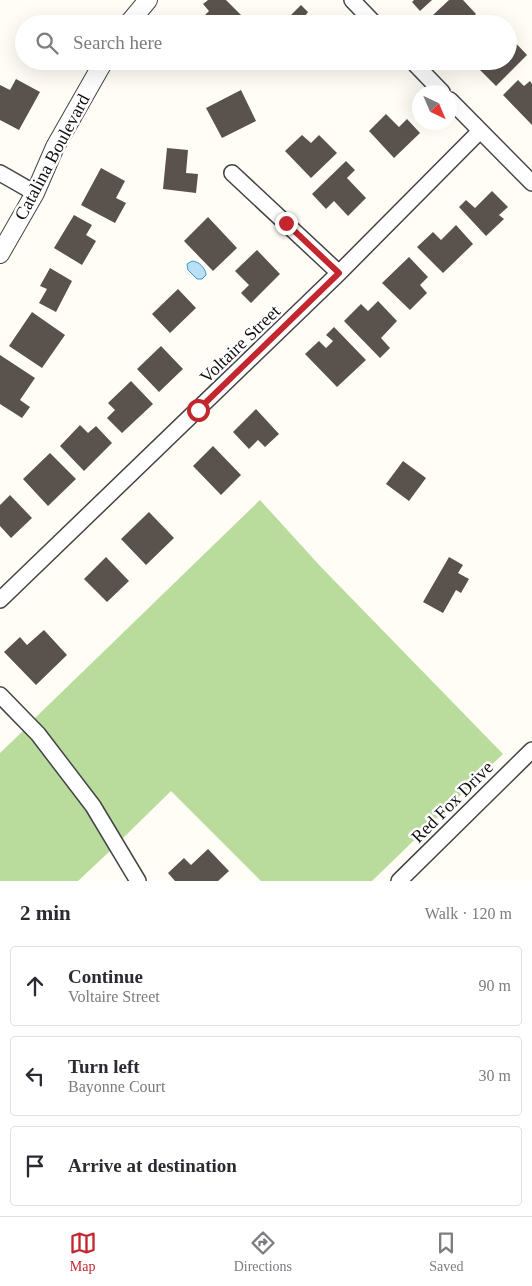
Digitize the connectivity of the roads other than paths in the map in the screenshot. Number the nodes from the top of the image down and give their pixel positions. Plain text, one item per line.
1 (148, 0) edge
2 (352, 0) edge
3 (136, 15) edge
4 (366, 15) edge
5 (99, 70) edge
6 (421, 70) edge
7 (435, 85) edge
8 (457, 107) edge
9 (480, 131) junction
10 (232, 172) dead end
11 (0, 174) edge
12 (532, 182) edge
13 (35, 193) junction
14 (0, 254) edge
15 (339, 273) junction
16 (0, 600) edge
17 (0, 695) edge
18 (532, 750) edge
19 (138, 881) edge
20 (399, 881) edge

1 - 3 street
2 - 4 street
5 - 13 street, Catalina Boulevard
6 - 7 street
8 - 9 street
9 - 12 street
9 - 15 street, Voltaire Street
10 - 15 street
11 - 13 street
13 - 14 street, Catalina Boulevard
15 - 16 street, Voltaire Street
17 - 19 street
18 - 20 street, Red Fox Drive

